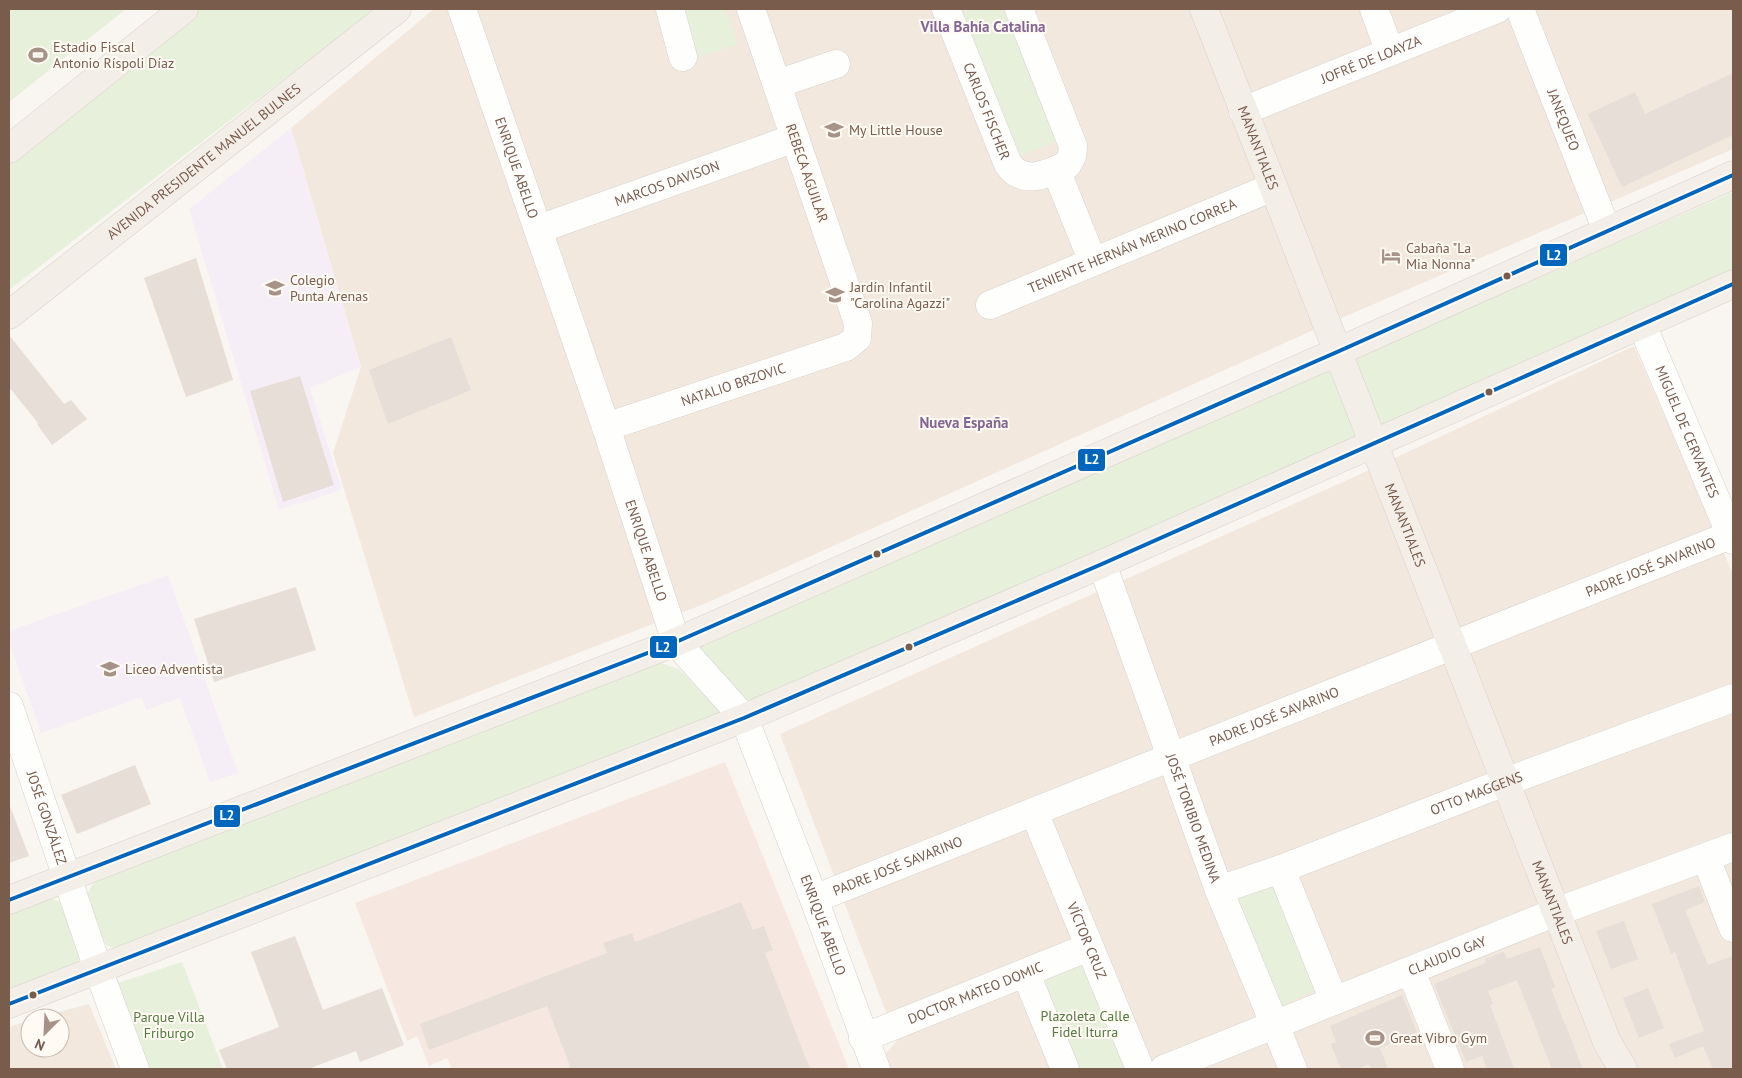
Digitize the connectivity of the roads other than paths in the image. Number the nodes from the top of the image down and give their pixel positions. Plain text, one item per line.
1 (184, 9) edge
2 (397, 9) edge
3 (462, 9) edge
4 (670, 9) edge
5 (751, 9) edge
6 (946, 9) edge
7 (1020, 9) edge
8 (1204, 9) edge
9 (1374, 9) edge
10 (1497, 9) edge
11 (1520, 9) edge
12 (1390, 52) junction
13 (683, 57) dead end
14 (836, 64) dead end
15 (777, 84) junction
16 (1243, 111) junction
17 (795, 138) junction
18 (9, 149) edge
19 (1056, 170) junction
20 (1733, 175) edge
21 (1273, 187) junction
22 (539, 229) junction
23 (1607, 231) junction
24 (1093, 262) junction
25 (1733, 284) edge
26 (990, 305) dead end
27 (9, 315) edge
28 (1642, 325) junction
29 (857, 338) joint
30 (1337, 352) junction
31 (606, 427) junction
32 (1374, 444) junction
33 (1732, 536) edge
34 (1102, 564) junction
35 (676, 642) junction
36 (1452, 645) junction
37 (1733, 698) edge
38 (9, 706) edge
39 (744, 718) junction
40 (1170, 756) junction
41 (1505, 782) junction
42 (1034, 812) junction
43 (1733, 847) edge
44 (1706, 858) junction
45 (1281, 869) junction
46 (67, 878) junction
47 (1219, 890) junction
48 (814, 899) junction
49 (9, 900) edge
50 (1556, 912) junction
51 (1733, 928) edge
52 (1089, 947) junction
53 (98, 969) junction
54 (1411, 971) junction
55 (1026, 974) junction
56 (1334, 1001) junction
57 (9, 1004) edge
58 (1274, 1024) junction
59 (863, 1038) junction
60 (1607, 1042) junction
61 (135, 1069) edge
62 (876, 1069) edge
63 (1065, 1069) edge
64 (1140, 1069) edge
65 (1164, 1069) edge
66 (1293, 1069) edge
67 (1450, 1069) edge
68 (1612, 1069) edge
69 (1623, 1069) edge

1 - 18 main road
2 - 27 main road, AVENIDA PRESIDENTE MANUEL BULNES
3 - 22 street, ENRIQUE ABELLO
4 - 13 street
5 - 15 street, REBECA AGUILAR
6 - 19 street, CARLOS FISCHER
7 - 19 street, CARLOS FISCHER
8 - 16 main road, MANANTIALES
9 - 12 street
10 - 12 street, JOFRÉ DE LOAYZA
11 - 23 street, JANEQUEO
12 - 16 street, JOFRÉ DE LOAYZA
14 - 15 street
15 - 17 street, REBECA AGUILAR
16 - 21 main road, MANANTIALES
17 - 22 street, MARCOS DAVISON
17 - 29 street, REBECA AGUILAR
19 - 24 street
20 - 23 main road
21 - 24 street, TENIENTE HERNÁN MERINO CORREA
21 - 30 main road, MANANTIALES
22 - 31 street, ENRIQUE ABELLO
23 - 30 main road
24 - 26 street, TENIENTE HERNÁN MERINO CORREA
25 - 28 main road
28 - 32 main road
28 - 33 street, MIGUEL DE CERVANTES
29 - 31 street, NATALIO BRZOVIC
30 - 32 main road, MANANTIALES
30 - 35 main road
31 - 35 street, ENRIQUE ABELLO
32 - 34 main road
32 - 36 main road, MANANTIALES
33 - 36 street, PADRE JOSÉ SAVARINO
34 - 39 main road
34 - 40 street, JOSÉ TORIBIO MEDINA
35 - 39 street, ENRIQUE ABELLO
35 - 46 main road
36 - 40 street, PADRE JOSÉ SAVARINO
36 - 41 main road, MANANTIALES
37 - 41 street, OTTO MAGGENS
38 - 46 street, JOSÉ GONZÁLEZ
39 - 48 street, ENRIQUE ABELLO
39 - 53 main road
40 - 42 street, PADRE JOSÉ SAVARINO
40 - 47 street, JOSÉ TORIBIO MEDINA
41 - 45 street, OTTO MAGGENS
41 - 50 main road, MANANTIALES
42 - 48 street, PADRE JOSÉ SAVARINO
42 - 52 street, VÍCTOR CRUZ
43 - 44 street, CLAUDIO GAY
44 - 50 street, CLAUDIO GAY
44 - 51 street
45 - 47 street, OTTO MAGGENS
45 - 56 street
46 - 49 main road
46 - 53 street, JOSÉ GONZÁLEZ
47 - 58 street, JOSÉ TORIBIO MEDINA
48 - 59 street, ENRIQUE ABELLO
50 - 54 street, CLAUDIO GAY
50 - 60 main road, MANANTIALES
52 - 55 street, DOCTOR MATEO DOMIC
52 - 64 street, VÍCTOR CRUZ
53 - 57 main road
53 - 61 street, JOSÉ GONZÁLEZ
54 - 56 street, CLAUDIO GAY
54 - 67 street
55 - 59 street, DOCTOR MATEO DOMIC
55 - 63 street
56 - 58 street, CLAUDIO GAY
58 - 65 street, CLAUDIO GAY
58 - 66 street, JOSÉ TORIBIO MEDINA
59 - 62 street, ENRIQUE ABELLO
60 - 68 main road
60 - 69 main road

